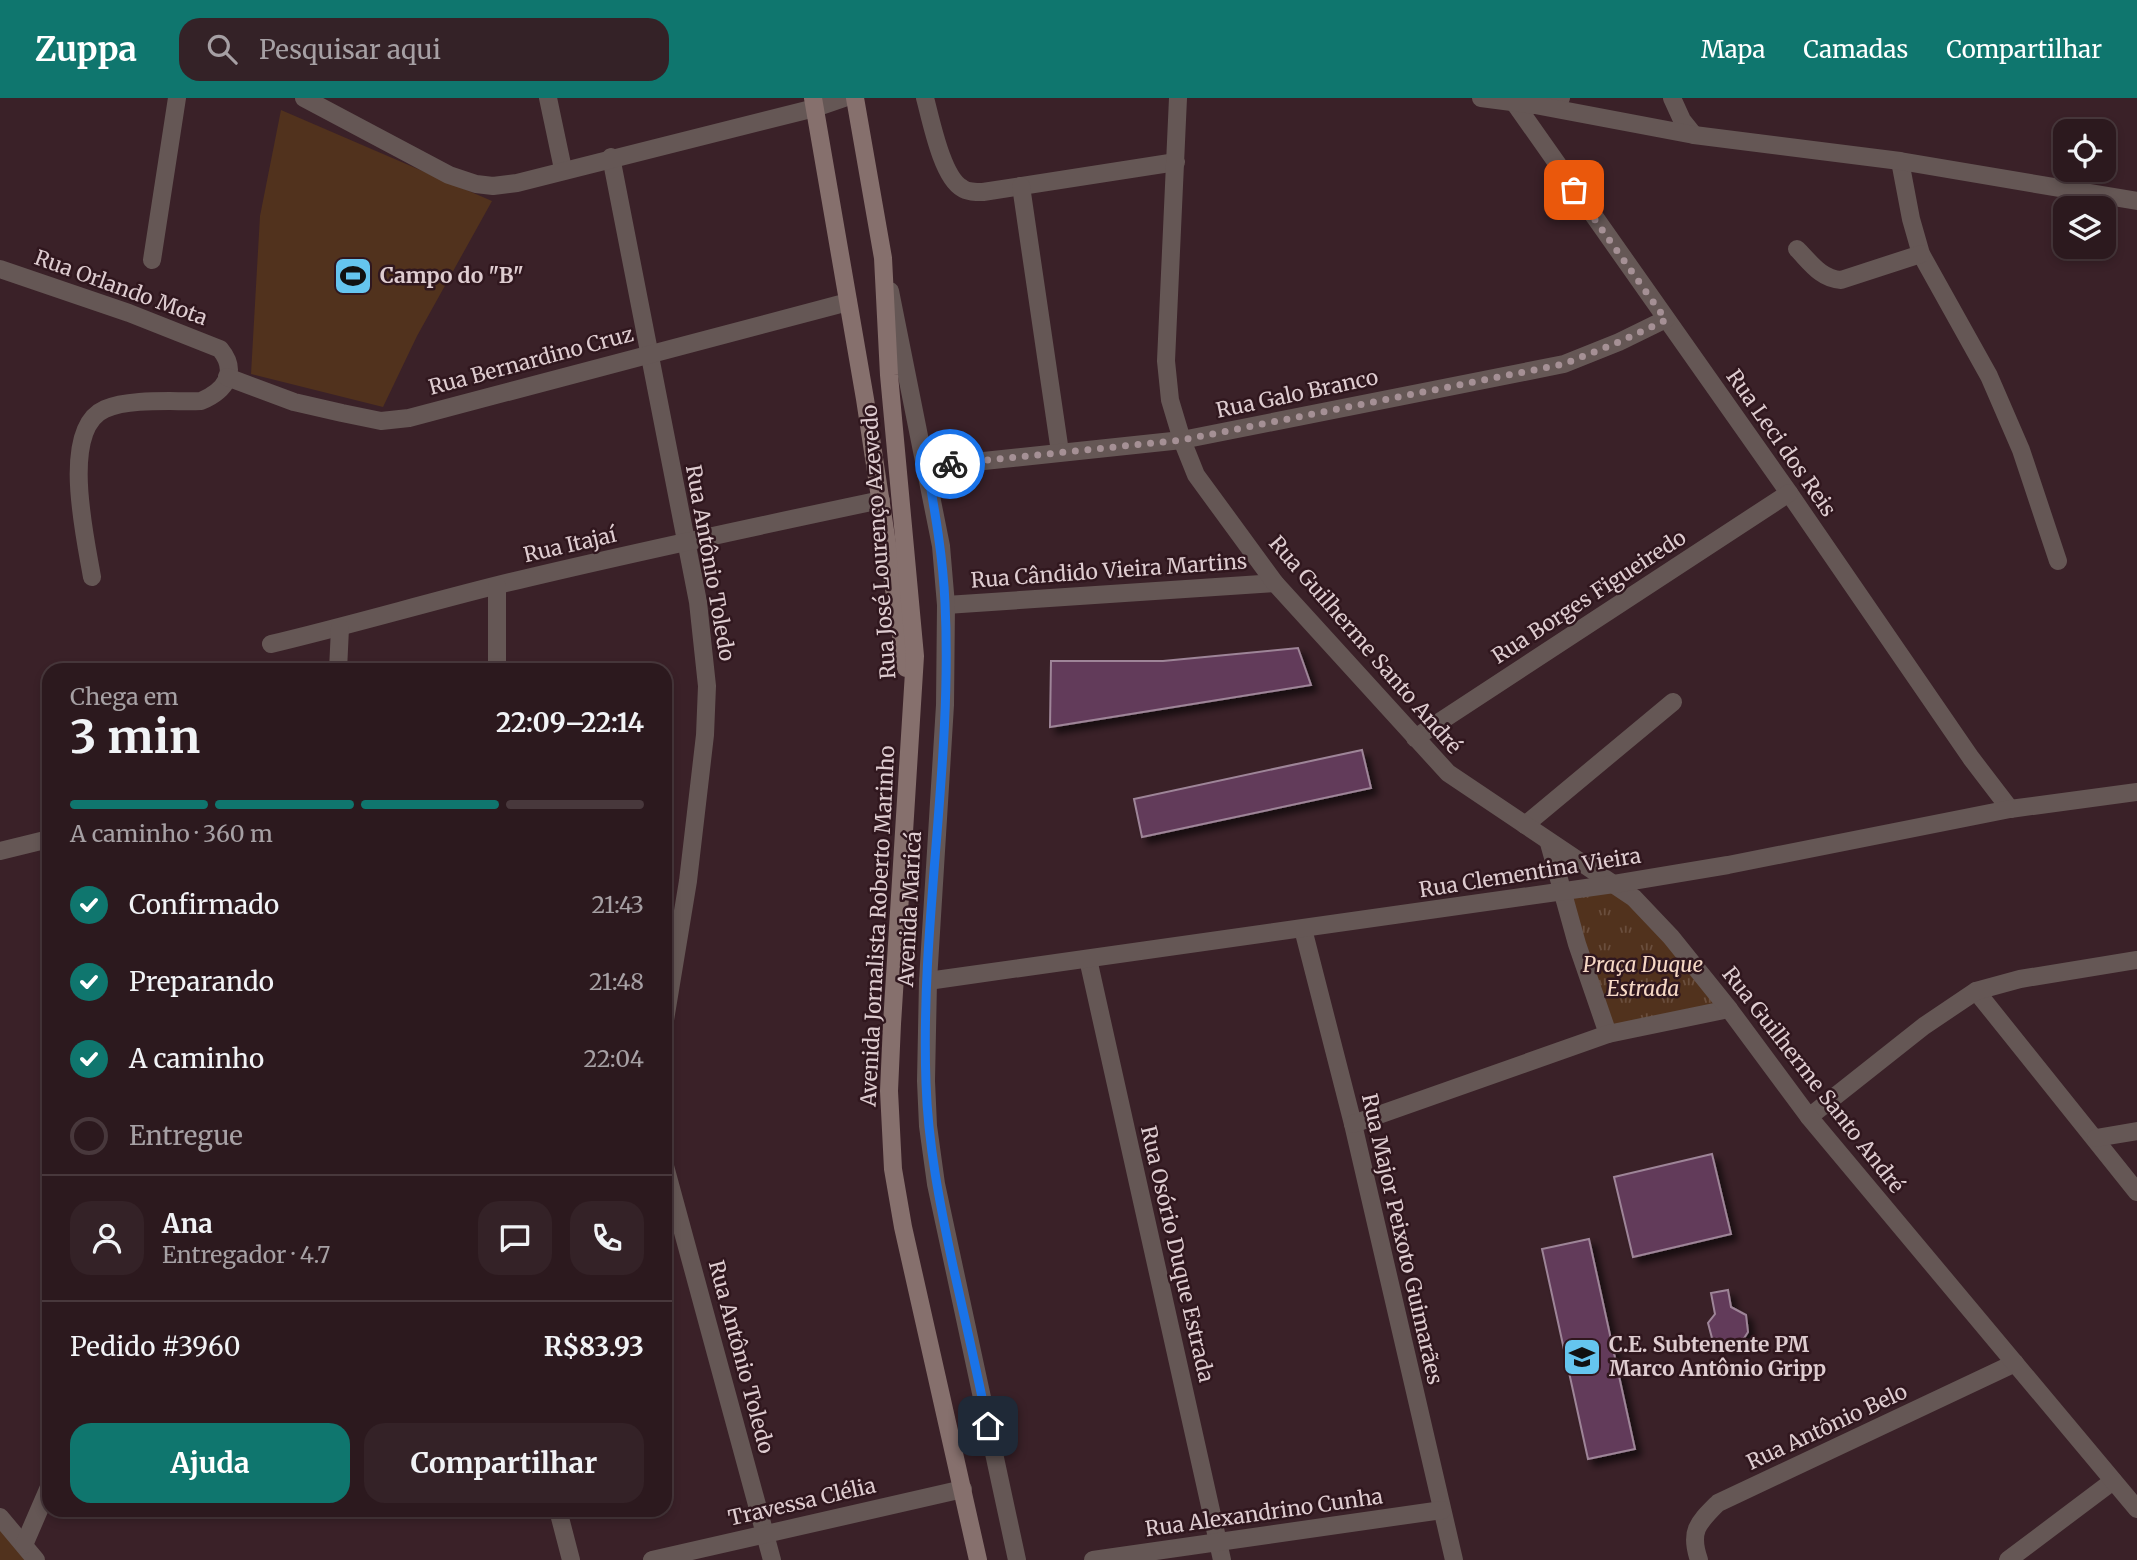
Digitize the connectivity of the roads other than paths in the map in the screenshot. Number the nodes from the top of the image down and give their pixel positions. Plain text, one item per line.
1 (177, 98) edge
2 (304, 98) edge
3 (548, 98) edge
4 (844, 98) edge
5 (855, 98) edge
6 (925, 98) edge
7 (1178, 98) edge
8 (1481, 98) edge
9 (1561, 98) edge
10 (1672, 98) edge
11 (1512, 101) edge
12 (814, 103) edge
13 (1535, 105) junction
14 (1694, 135) junction
15 (611, 157) junction
16 (1900, 161) junction
17 (1176, 162) junction
18 (563, 169) junction
19 (1021, 186) junction
20 (2137, 201) edge
21 (1797, 249) dead end
22 (1921, 254) junction
23 (883, 258) junction
24 (152, 260) dead end
25 (0, 269) edge
26 (848, 302) junction
27 (1666, 320) junction
28 (648, 353) junction
29 (228, 377) junction
30 (1182, 440) junction
31 (1060, 452) junction
32 (927, 467) junction
33 (1789, 494) junction
34 (881, 500) junction
35 (686, 541) junction
36 (2059, 561) dead end
37 (92, 577) dead end
38 (1275, 583) junction
39 (497, 586) junction
40 (946, 605) junction
41 (340, 628) junction
42 (271, 644) dead end
43 (338, 663) edge
44 (497, 663) edge
45 (1673, 702) dead end
46 (912, 706) junction
47 (1415, 738) junction
48 (2137, 792) edge
49 (2010, 809) junction
50 (1525, 825) junction
51 (42, 841) edge
52 (1549, 843) junction
53 (0, 851) edge
54 (1614, 884) junction
55 (1561, 892) junction
56 (1303, 929) junction
57 (1088, 959) junction
58 (2137, 960) edge
59 (672, 978) edge
60 (928, 981) junction
61 (1976, 991) junction
62 (1729, 1009) junction
63 (1608, 1034) junction
64 (1809, 1117) junction
65 (1353, 1124) junction
66 (2137, 1131) edge
67 (2096, 1138) junction
68 (672, 1191) edge
69 (2137, 1192) edge
70 (2015, 1363) junction
71 (2113, 1480) junction
72 (963, 1489) junction
73 (42, 1503) edge
74 (2137, 1509) edge
75 (1442, 1510) junction
76 (0, 1517) edge
77 (560, 1517) edge
78 (766, 1533) junction
79 (24, 1545) junction
80 (1220, 1552) edge
81 (36, 1560) edge
82 (571, 1560) edge
83 (652, 1560) edge
84 (772, 1560) edge
85 (978, 1560) edge
86 (1017, 1560) edge
87 (1093, 1560) edge
88 (1454, 1560) edge
89 (1699, 1560) edge
90 (2008, 1560) edge

1 - 24 street
2 - 18 street
3 - 18 street
4 - 12 street
5 - 23 main road, Rua José Lourenço Azevedo
6 - 19 street
7 - 17 street, Rua Guilherme Santo André
8 - 11 street
9 - 13 street
10 - 14 street
11 - 13 street
11 - 27 street, Rua Leci dos Reis
12 - 15 street
12 - 26 main road, Rua José Lourenço Azevedo
13 - 14 street
14 - 16 street
15 - 18 street
15 - 28 street, Rua Antônio Toledo
16 - 20 street
16 - 22 street
17 - 19 street
17 - 30 street, Rua Guilherme Santo André
19 - 31 street
21 - 22 street
22 - 36 street
23 - 32 street, Avenida Maricá
23 - 46 main road, Rua José Lourenço Azevedo
25 - 29 street, Rua Orlando Mota
26 - 28 street, Rua Bernardino Cruz
26 - 34 main road, Rua José Lourenço Azevedo
27 - 30 street, Rua Galo Branco
27 - 33 street, Rua Leci dos Reis
28 - 29 street, Rua Bernardino Cruz
28 - 35 street, Rua Antônio Toledo
29 - 37 street
30 - 31 street, Rua Galo Branco
30 - 38 street, Rua Guilherme Santo André
31 - 32 street, Rua Galo Branco
32 - 40 street, Avenida Maricá
33 - 47 street, Rua Borges Figueiredo
33 - 49 street, Rua Leci dos Reis
34 - 35 street, Rua Itajaí
34 - 46 main road, Rua José Lourenço Azevedo
35 - 39 street, Rua Itajaí
35 - 59 street, Rua Antônio Toledo
38 - 40 street, Rua Cândido Vieira Martins
38 - 47 street, Rua Guilherme Santo André
39 - 41 street, Rua Itajaí
39 - 44 street
40 - 60 street, Avenida Maricá
41 - 42 street, Rua Itajaí
41 - 43 street
45 - 50 street
46 - 72 main road, Avenida Jornalista Roberto Marinho
47 - 50 street, Rua Guilherme Santo André
48 - 49 street, Rua Clementina Vieira
49 - 54 street, Rua Clementina Vieira
50 - 52 street, Rua Guilherme Santo André
51 - 53 street
52 - 54 street, Rua Guilherme Santo André
52 - 55 street
54 - 55 street, Rua Clementina Vieira
54 - 62 street, Rua Guilherme Santo André
55 - 56 street, Rua Clementina Vieira
55 - 63 street
56 - 57 street, Rua Clementina Vieira
56 - 65 street, Rua Major Peixoto Guimarães
57 - 60 street, Rua Clementina Vieira
57 - 80 street, Rua Osório Duque Estrada
58 - 61 street
60 - 86 street, Avenida Maricá
61 - 64 street
61 - 67 street
62 - 63 street
62 - 64 street, Rua Guilherme Santo André
63 - 65 street
64 - 70 street, Rua Guilherme Santo André
65 - 75 street, Rua Major Peixoto Guimarães
66 - 67 street
67 - 69 street
68 - 78 street, Rua Antônio Toledo
70 - 71 street, Rua Guilherme Santo André
70 - 89 street, Rua Antônio Belo
71 - 74 street, Rua Guilherme Santo André
71 - 90 street
72 - 78 street, Travessa Clélia
72 - 85 main road, Avenida Jornalista Roberto Marinho
73 - 79 street
75 - 80 street, Rua Alexandrino Cunha
75 - 88 street, Rua Major Peixoto Guimarães
76 - 79 street
77 - 82 street
78 - 83 street, Travessa Clélia
78 - 84 street, Rua Antônio Toledo
79 - 81 street
80 - 87 street, Rua Alexandrino Cunha

